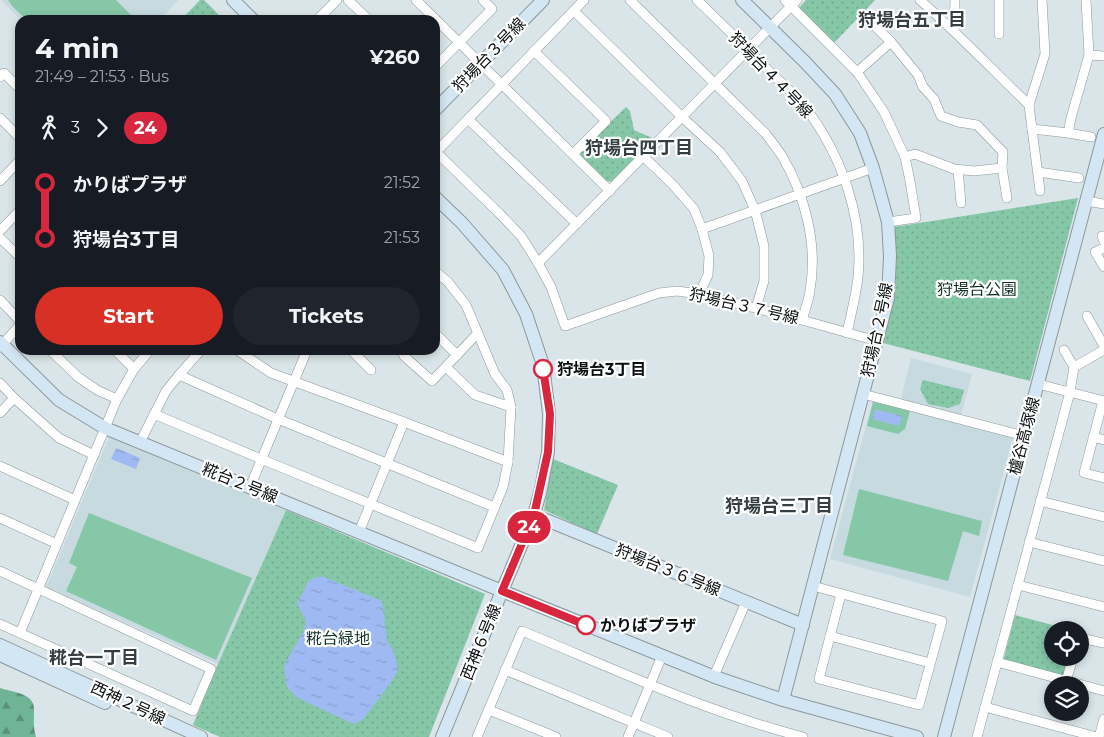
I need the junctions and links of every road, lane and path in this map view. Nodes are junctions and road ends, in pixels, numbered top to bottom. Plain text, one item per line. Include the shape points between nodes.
1 (337, 0) edge
2 (348, 0) edge
3 (416, 0) edge
4 (483, 0) edge
5 (543, 0) edge
6 (584, 0) edge
7 (630, 0) edge
8 (697, 0) edge
9 (742, 0) edge
10 (920, 0) edge
11 (955, 0) edge
12 (999, 0) edge
13 (1042, 0) edge
14 (1086, 0) edge
15 (237, 1) edge
16 (791, 2) edge
17 (574, 11) junction
18 (863, 14) dead end
19 (249, 15) edge
20 (322, 15) edge
21 (364, 15) edge
22 (431, 15) edge
23 (440, 23) edge
24 (770, 28) junction
25 (954, 31) junction
26 (999, 34) dead end
27 (459, 42) junction
28 (891, 42) junction
29 (748, 50) junction
30 (534, 51) junction
31 (1089, 55) junction
32 (1104, 56) edge
33 (440, 62) edge
34 (481, 64) junction
35 (857, 72) junction
36 (0, 77) edge
37 (15, 84) edge
38 (502, 84) junction
39 (715, 84) junction
40 (440, 105) edge
41 (1029, 105) junction
42 (682, 117) junction
43 (0, 118) edge
44 (468, 119) junction
45 (1032, 129) junction
46 (15, 133) edge
47 (1068, 133) junction
48 (1104, 134) edge
49 (1090, 137) dead end
50 (440, 148) edge
51 (573, 154) junction
52 (440, 156) edge
53 (644, 156) junction
54 (905, 157) junction
55 (15, 165) edge
56 (873, 168) junction
57 (1002, 168) junction
58 (958, 170) junction
59 (1038, 172) junction
60 (1079, 178) dead end
61 (844, 179) junction
62 (0, 180) edge
63 (610, 190) junction
64 (1040, 191) dead end
65 (800, 194) junction
66 (1006, 198) dead end
67 (1087, 201) junction
68 (440, 202) edge
69 (961, 203) dead end
70 (1104, 204) edge
71 (755, 210) junction
72 (15, 215) edge
73 (888, 222) junction
74 (577, 224) junction
75 (702, 229) junction
76 (0, 231) edge
77 (0, 238) edge
78 (1104, 248) edge
79 (15, 252) edge
80 (538, 263) junction
81 (1104, 266) edge
82 (440, 275) edge
83 (699, 294) junction
84 (0, 300) edge
85 (756, 308) junction
86 (15, 316) edge
87 (1087, 316) dead end
88 (802, 320) junction
89 (15, 330) edge
90 (847, 332) junction
91 (478, 333) junction
92 (440, 338) edge
93 (877, 341) junction
94 (1, 344) edge
95 (1104, 346) edge
96 (1064, 350) dead end
97 (1104, 350) edge
98 (55, 355) edge
99 (120, 355) edge
100 (146, 355) edge
101 (196, 355) edge
102 (244, 355) edge
103 (304, 355) edge
104 (356, 355) edge
105 (404, 355) edge
106 (457, 355) junction
107 (446, 367) junction
108 (1074, 367) junction
109 (134, 369) junction
110 (371, 370) dead end
111 (178, 375) junction
112 (293, 381) junction
113 (0, 383) edge
114 (1038, 384) junction
115 (1070, 392) junction
116 (863, 394) junction
117 (14, 398) junction
118 (116, 399) junction
119 (1103, 401) edge
120 (512, 407) junction
121 (0, 413) edge
122 (154, 414) junction
123 (278, 419) junction
124 (404, 422) junction
125 (105, 428) junction
126 (1024, 436) junction
127 (1093, 437) junction
128 (1104, 440) edge
129 (140, 442) junction
130 (94, 455) junction
131 (261, 459) junction
132 (508, 462) junction
133 (388, 463) junction
134 (0, 466) edge
135 (1104, 478) edge
136 (250, 487) junction
137 (75, 500) junction
138 (1040, 500) junction
139 (371, 504) junction
140 (494, 507) junction
141 (534, 515) junction
142 (1104, 517) edge
143 (0, 518) edge
144 (359, 532) junction
145 (1029, 542) junction
146 (57, 544) junction
147 (1104, 561) edge
148 (0, 572) edge
149 (1018, 585) junction
150 (813, 586) junction
151 (38, 590) junction
152 (502, 591) junction
153 (841, 594) junction
154 (746, 602) junction
155 (1104, 607) edge
156 (0, 624) edge
157 (803, 625) junction
158 (20, 633) junction
159 (830, 636) junction
160 (1089, 640) edge
161 (1104, 643) edge
162 (0, 645) edge
163 (0, 655) edge
164 (662, 656) junction
165 (997, 662) junction
166 (930, 663) junction
167 (505, 670) junction
168 (714, 676) junction
169 (1048, 676) edge
170 (650, 684) junction
171 (1089, 687) edge
172 (1104, 691) edge
173 (783, 700) junction
174 (985, 707) junction
175 (489, 710) junction
176 (1104, 719) edge
177 (634, 723) junction
178 (774, 733) edge
179 (180, 737) edge
180 (201, 737) edge
181 (442, 737) edge
182 (477, 737) edge
183 (556, 737) edge
184 (628, 737) edge
185 (668, 737) edge
186 (802, 737) edge
187 (914, 737) edge
188 (944, 737) edge
189 (978, 737) edge
190 (1098, 737) edge

1 - 20 street
2 - 21 street
3 - 22 street
4 - 27 street via 492,9
5 - 34 street, 狩場台３号線
6 - 17 street
7 - 39 street
8 - 29 street, 狩場台４４号線
9 - 24 street, 狩場台２号線
10 - 25 street
11 - 25 street
12 - 26 street
13 - 41 street via 1045,54
14 - 31 street
15 - 19 street
16 - 24 street
16 - 35 street
17 - 30 street
17 - 42 street
18 - 28 street
23 - 27 street
24 - 29 street
24 - 56 street, 狩場台２号線 via 835,94 860,133
25 - 41 street
27 - 33 street
27 - 34 street
28 - 35 street
28 - 57 street via 918,75 941,116 977,125 1003,152
29 - 39 street
29 - 61 street, 狩場台４４号線 via 803,105 834,154
30 - 38 street
30 - 51 street via 606,121
31 - 32 street
31 - 47 street
34 - 38 street
34 - 40 street, 狩場台３号線
35 - 54 street via 884,112
36 - 37 street via 4,73
38 - 44 street
38 - 51 street
39 - 42 street
39 - 65 street via 766,134 782,155
41 - 45 street
42 - 53 street
42 - 71 street via 720,152 742,181
43 - 46 street
44 - 50 street
44 - 74 street
45 - 47 street
45 - 59 street
47 - 49 street
48 - 67 street, 櫨谷高塚線
51 - 63 street
52 - 80 street, 狩場台３７号線 via 521,236
53 - 63 street
53 - 75 street via 694,209
54 - 58 street via 914,154
54 - 73 street via 916,218
55 - 62 street
56 - 61 street
56 - 73 street, 狩場台２号線
57 - 58 street
57 - 66 street
58 - 69 street
59 - 60 street
59 - 64 street
61 - 65 street
61 - 90 street, 狩場台４４号線 via 854,211 858,245 858,276
63 - 74 street
65 - 71 street
65 - 88 street via 810,231 813,267
67 - 70 street
67 - 114 street, 櫨谷高塚線
68 - 141 street, 西神６号線 via 503,270 526,314 543,365 550,414 548,452
71 - 75 street
71 - 85 street via 764,246 764,281
72 - 76 street
73 - 93 street, 狩場台２号線 via 888,298
74 - 80 street
75 - 83 street via 709,256 708,275
77 - 79 street
78 - 81 street via 1095,252
80 - 83 street, 狩場台３７号線 via 565,326 659,293 677,290
82 - 91 street via 466,306
83 - 85 street, 狩場台３７号線
84 - 86 street
85 - 88 street, 狩場台３７号線
87 - 95 street
88 - 90 street, 狩場台３７号線
89 - 94 street
90 - 93 street, 狩場台３７号線
91 - 106 street
91 - 120 street via 495,374 507,390
92 - 106 street
93 - 116 street, 狩場台２号線
94 - 125 street, 糀台２号線 via 59,400
96 - 108 street
97 - 108 street
98 - 118 street via 78,377
99 - 109 street
100 - 109 street
101 - 111 street
102 - 112 street via 271,373
103 - 112 street
104 - 110 street
105 - 107 street via 432,381
106 - 107 street
107 - 120 street via 475,395
108 - 115 street
109 - 118 street
111 - 122 street
111 - 123 street
112 - 123 street
112 - 124 street
113 - 117 street
114 - 115 street
114 - 126 street, 櫨谷高塚線
115 - 119 street
115 - 138 street
116 - 126 street
116 - 150 street, 狩場台２号線
117 - 121 street
117 - 130 street via 59,438
118 - 125 street
119 - 127 street
120 - 132 street
122 - 129 street
122 - 131 street
123 - 131 street
123 - 133 street
124 - 132 street
124 - 133 street
125 - 129 street, 糀台２号線
125 - 130 street
126 - 188 street, 櫨谷高塚線
127 - 128 street
127 - 135 street via 1084,473
129 - 136 street, 糀台２号線
130 - 137 street
131 - 136 street
131 - 139 street
132 - 140 street via 503,488
133 - 139 street
133 - 140 street
134 - 137 street
136 - 144 street, 糀台２号線
137 - 146 street
138 - 142 street
138 - 145 street
139 - 140 street via 478,548
139 - 144 street
141 - 152 street, 西神６号線
141 - 154 street, 狩場台３６号線
143 - 146 street
144 - 152 street, 糀台２号線
145 - 147 street
145 - 149 street
146 - 151 street
148 - 151 street
149 - 155 street
149 - 165 street
150 - 153 street
150 - 157 street, 狩場台２号線
151 - 158 street
151 - 158 street via 211,669 193,711
152 - 164 street, 糀台２号線
152 - 181 street, 西神６号線
153 - 159 street
153 - 166 street via 942,621
154 - 157 street, 狩場台３６号線
154 - 168 street
156 - 158 street
157 - 173 street, 狩場台２号線
159 - 166 street
159 - 166 street via 819,680 919,704
160 - 161 street
162 - 180 street, 西神２号線
163 - 179 street, 西神２号線
164 - 168 street, 糀台２号線
164 - 170 street
165 - 169 street
165 - 174 street
167 - 170 street via 522,630
167 - 175 street
167 - 177 street
168 - 173 street, 糀台２号線
170 - 177 street
170 - 178 street
171 - 172 street
173 - 187 street, 糀台２号線
174 - 189 street
174 - 190 street
175 - 182 street
175 - 183 street
176 - 190 street
177 - 184 street
177 - 185 street
178 - 186 street

